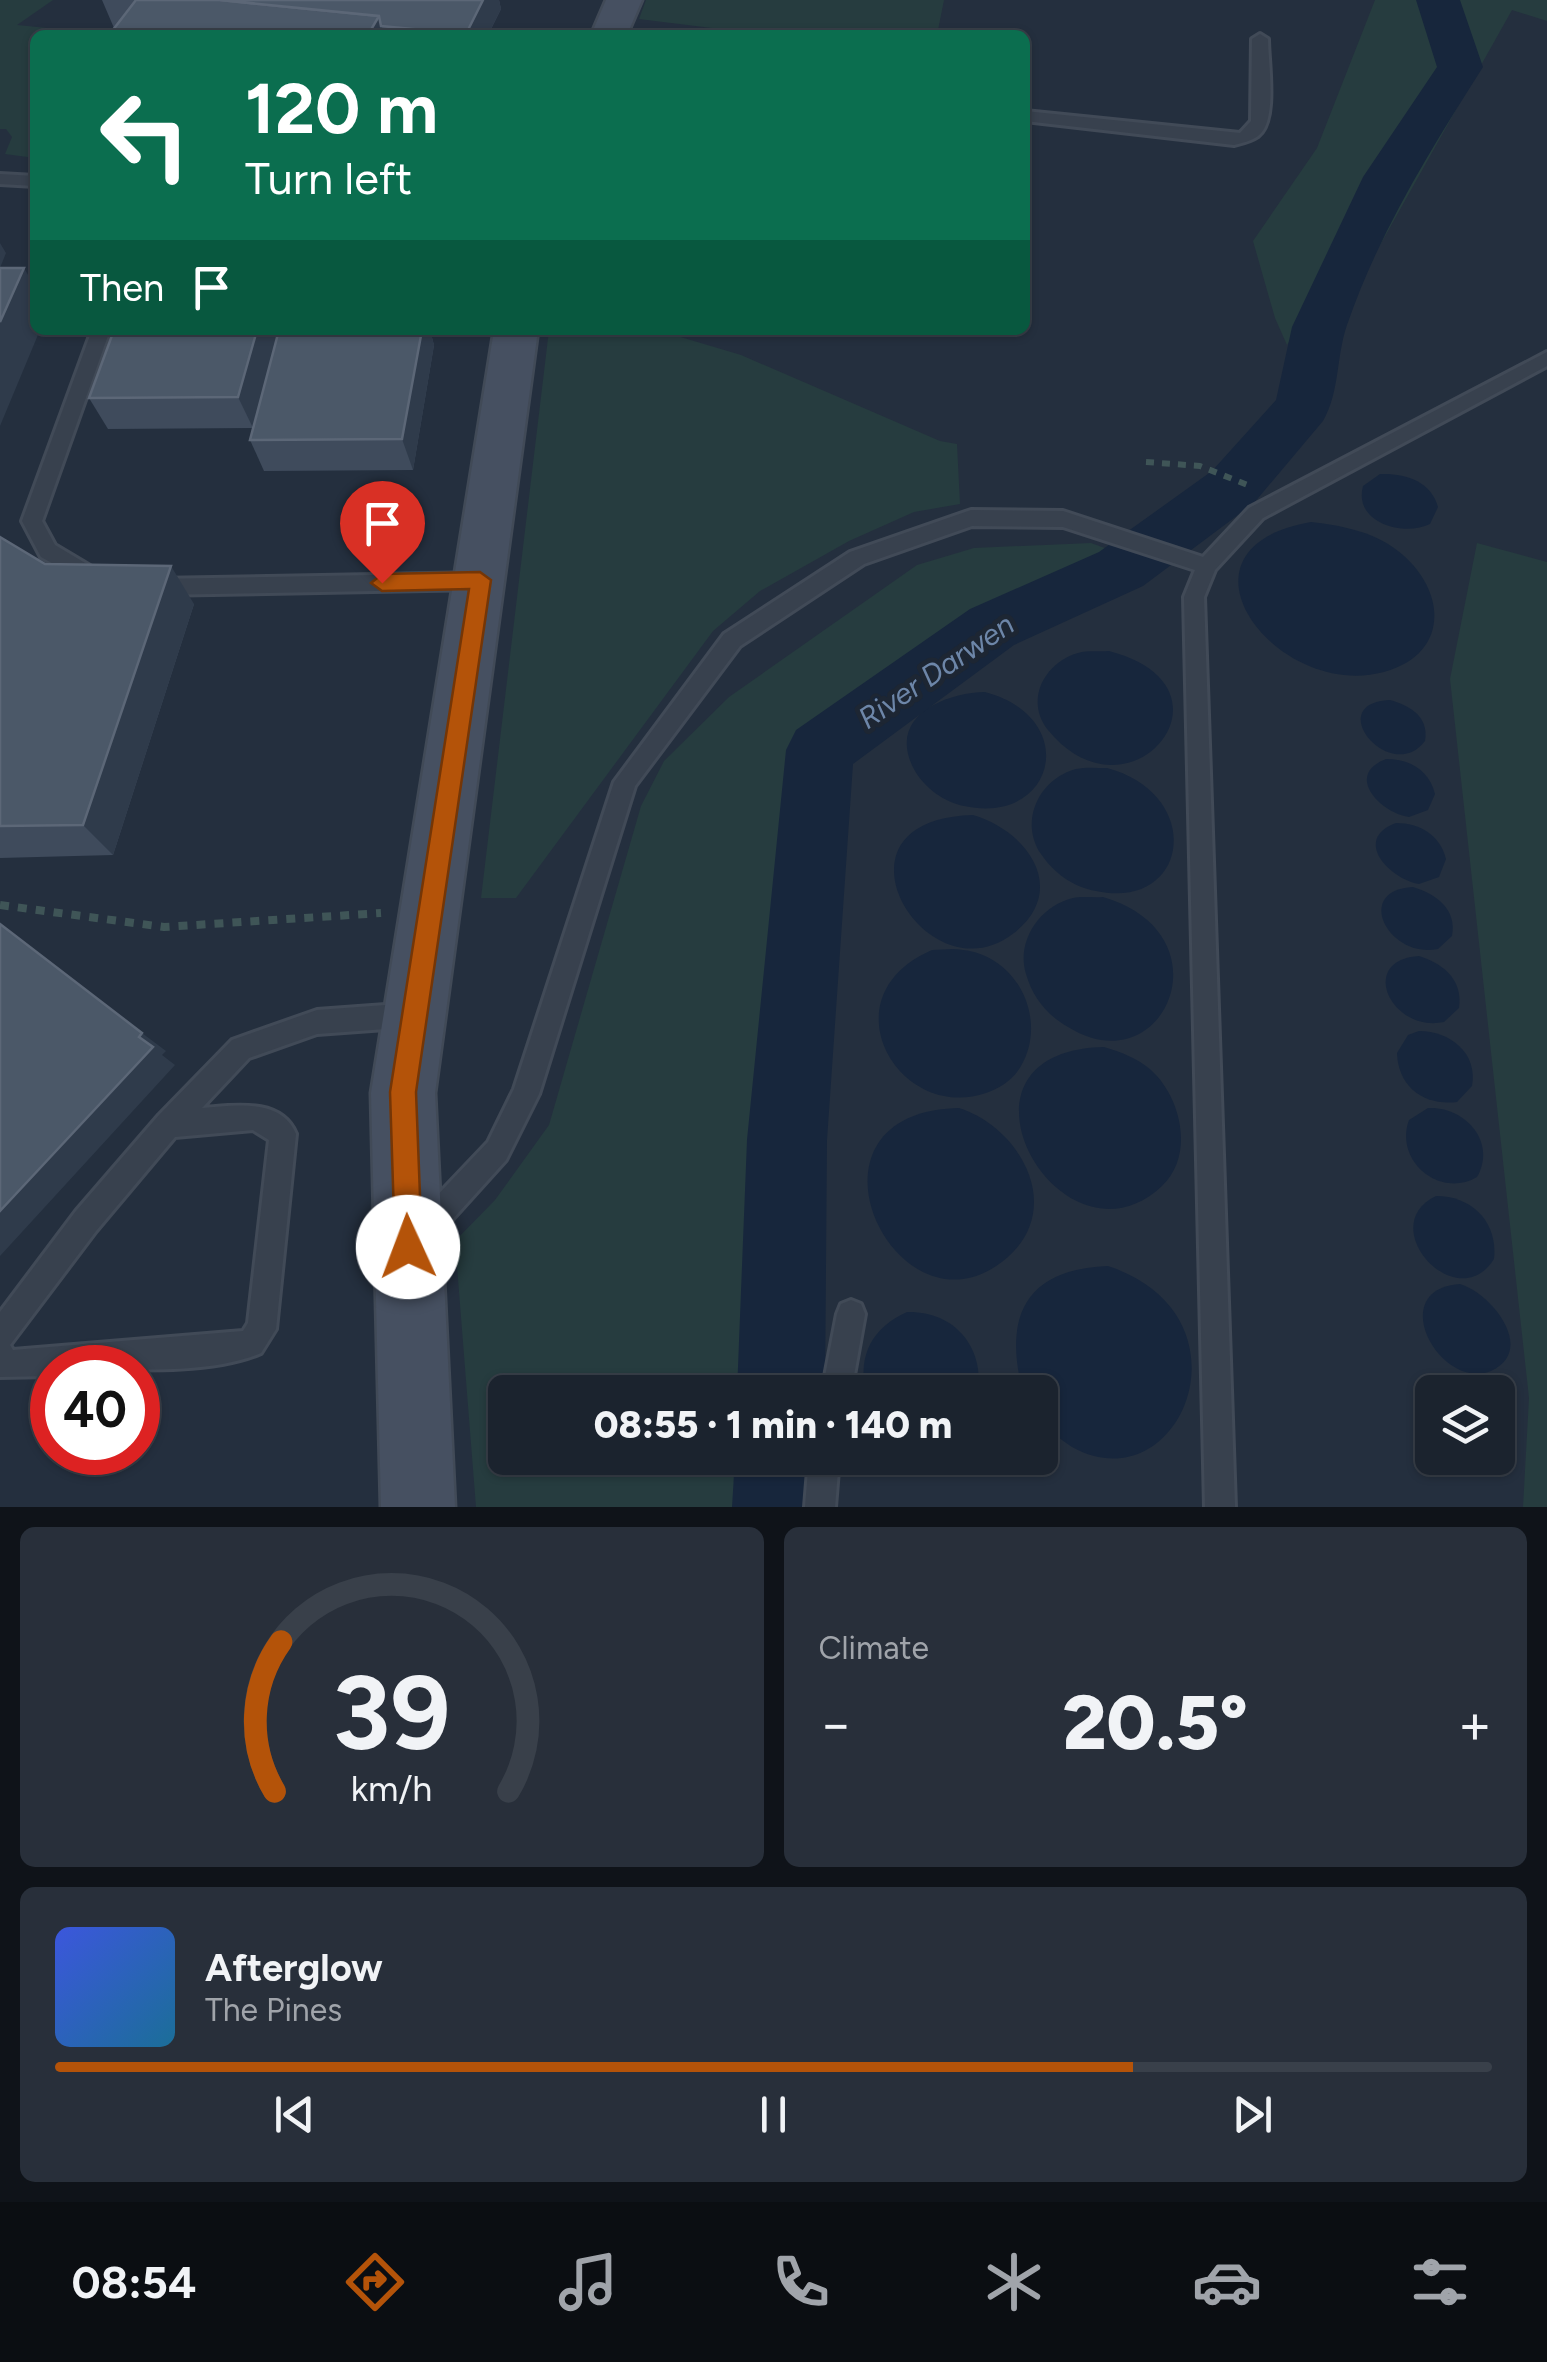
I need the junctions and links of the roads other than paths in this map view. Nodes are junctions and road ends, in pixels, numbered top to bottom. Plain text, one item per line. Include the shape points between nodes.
1 (624, 0) edge
2 (611, 30) edge
3 (1260, 39) dead end
4 (1030, 117) edge
5 (0, 179) edge
6 (30, 182) edge
7 (99, 335) edge
8 (515, 335) edge
9 (1547, 358) edge
10 (1207, 566) junction
11 (480, 580) junction
12 (414, 1015) junction
13 (168, 1124) junction
14 (408, 1247) junction
15 (851, 1314) dead end
16 (0, 1335) edge
17 (0, 1355) edge
18 (839, 1375) edge
19 (823, 1475) edge
20 (418, 1507) edge
21 (820, 1507) edge
22 (1220, 1507) edge

1 - 2 street
3 - 4 lane via 1262,110 1250,135 1234,140
5 - 6 lane
7 - 11 lane via 32,520 48,551 118,586
8 - 11 street
9 - 10 lane via 1256,513
10 - 14 lane via 1064,519 971,518 857,558 732,640 625,782 526,1094 496,1151
10 - 22 lane via 1194,596
11 - 12 street
12 - 13 lane via 317,1022 241,1048
12 - 14 street via 403,1092
13 - 16 lane
13 - 17 lane via 256,1117 283,1134 262,1330 250,1343 229,1348 6,1366
14 - 20 street
15 - 18 lane
19 - 21 lane

